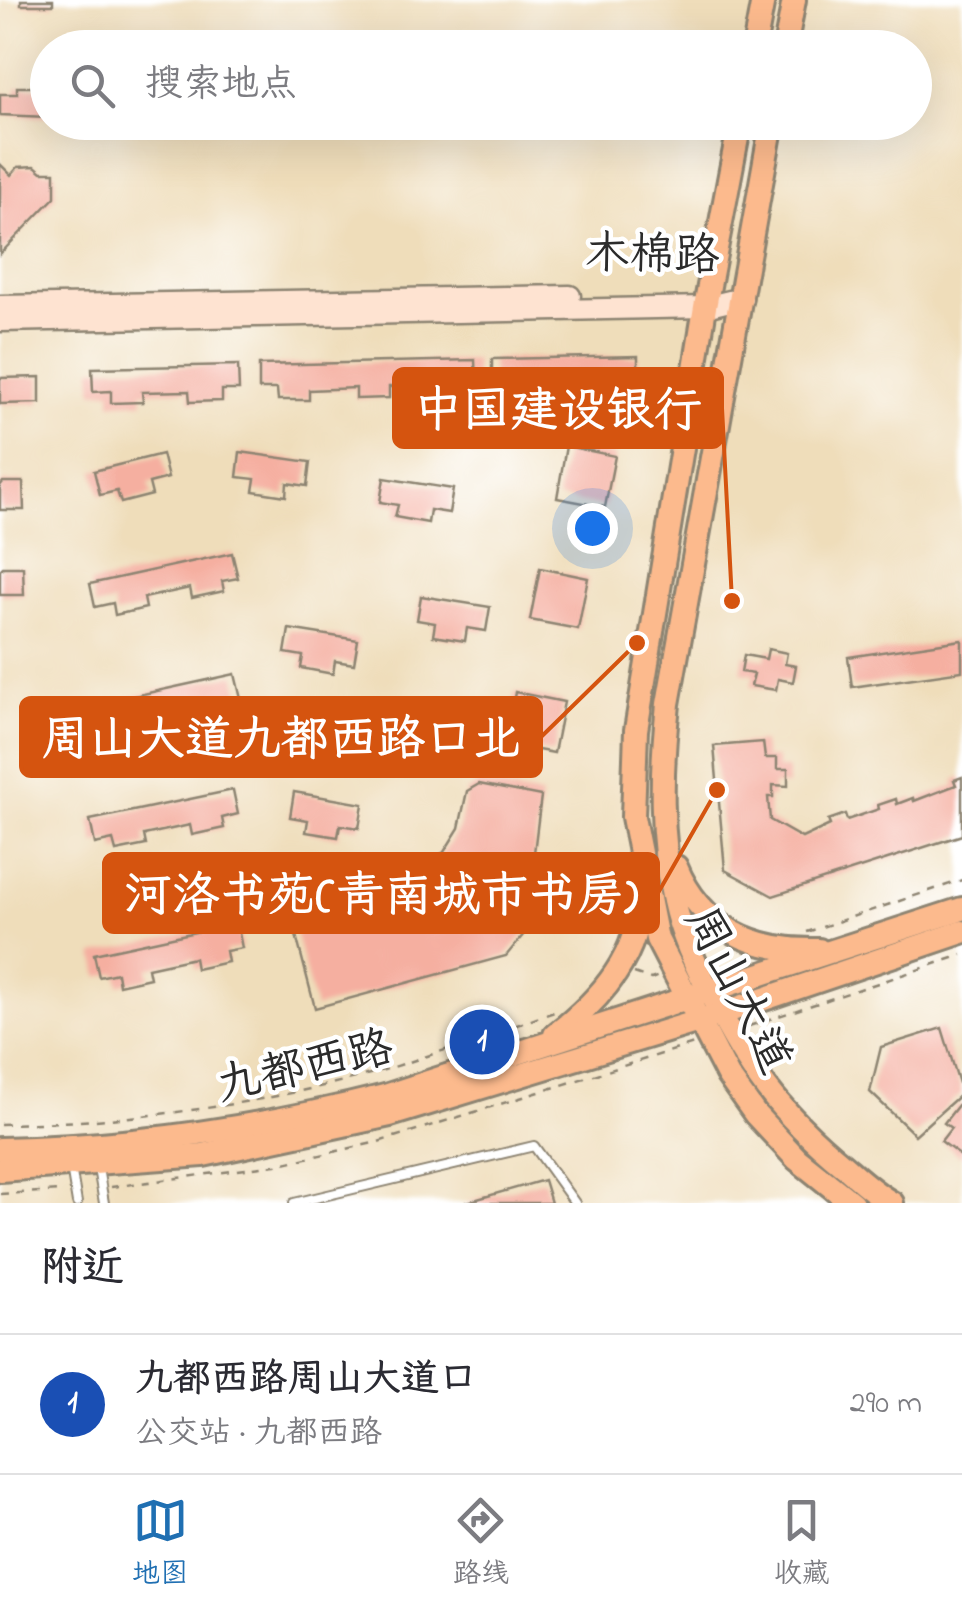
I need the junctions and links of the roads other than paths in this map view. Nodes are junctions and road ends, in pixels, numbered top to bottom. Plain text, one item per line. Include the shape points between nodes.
1 (763, 0) edge
2 (794, 0) edge
3 (757, 30) edge
4 (788, 30) edge
5 (737, 140) edge
6 (769, 140) edge
7 (742, 298) junction
8 (706, 300) junction
9 (0, 306) edge
10 (0, 322) edge
11 (663, 832) junction
12 (637, 849) junction
13 (962, 909) edge
14 (962, 932) edge
15 (842, 949) junction
16 (698, 996) junction
17 (709, 1018) junction
18 (542, 1045) junction
19 (0, 1148) edge
20 (98, 1165) junction
21 (71, 1167) junction
22 (0, 1170) edge
23 (77, 1203) edge
24 (104, 1203) edge
25 (294, 1203) edge
26 (575, 1203) edge
27 (852, 1203) edge
28 (892, 1203) edge

1 - 3 main road
2 - 4 main road
5 - 8 main road, 周山大道
6 - 7 main road, 周山大道
7 - 8 main road, 木棉路
7 - 11 main road, 周山大道 via 668,704
8 - 9 main road, 木棉路
8 - 10 main road, 木棉路
8 - 12 main road, 周山大道 via 636,730
11 - 15 main road via 686,890 710,918 766,945
11 - 16 main road, 周山大道
12 - 16 main road, 周山大道 via 650,915 673,972
12 - 18 main road via 640,898 632,942 610,986
13 - 15 main road, 九都西路
14 - 17 main road, 九都西路
15 - 16 main road, 九都西路
16 - 17 main road, 周山大道
16 - 18 main road, 九都西路
17 - 20 main road, 九都西路 via 390,1116 204,1155
17 - 27 main road, 周山大道 via 728,1076 755,1114
17 - 28 main road, 周山大道 via 806,1136
18 - 19 main road, 九都西路 via 289,1120 202,1134
20 - 21 main road, 九都西路
20 - 24 lane
21 - 22 main road, 九都西路
21 - 23 lane
25 - 26 lane via 534,1146

